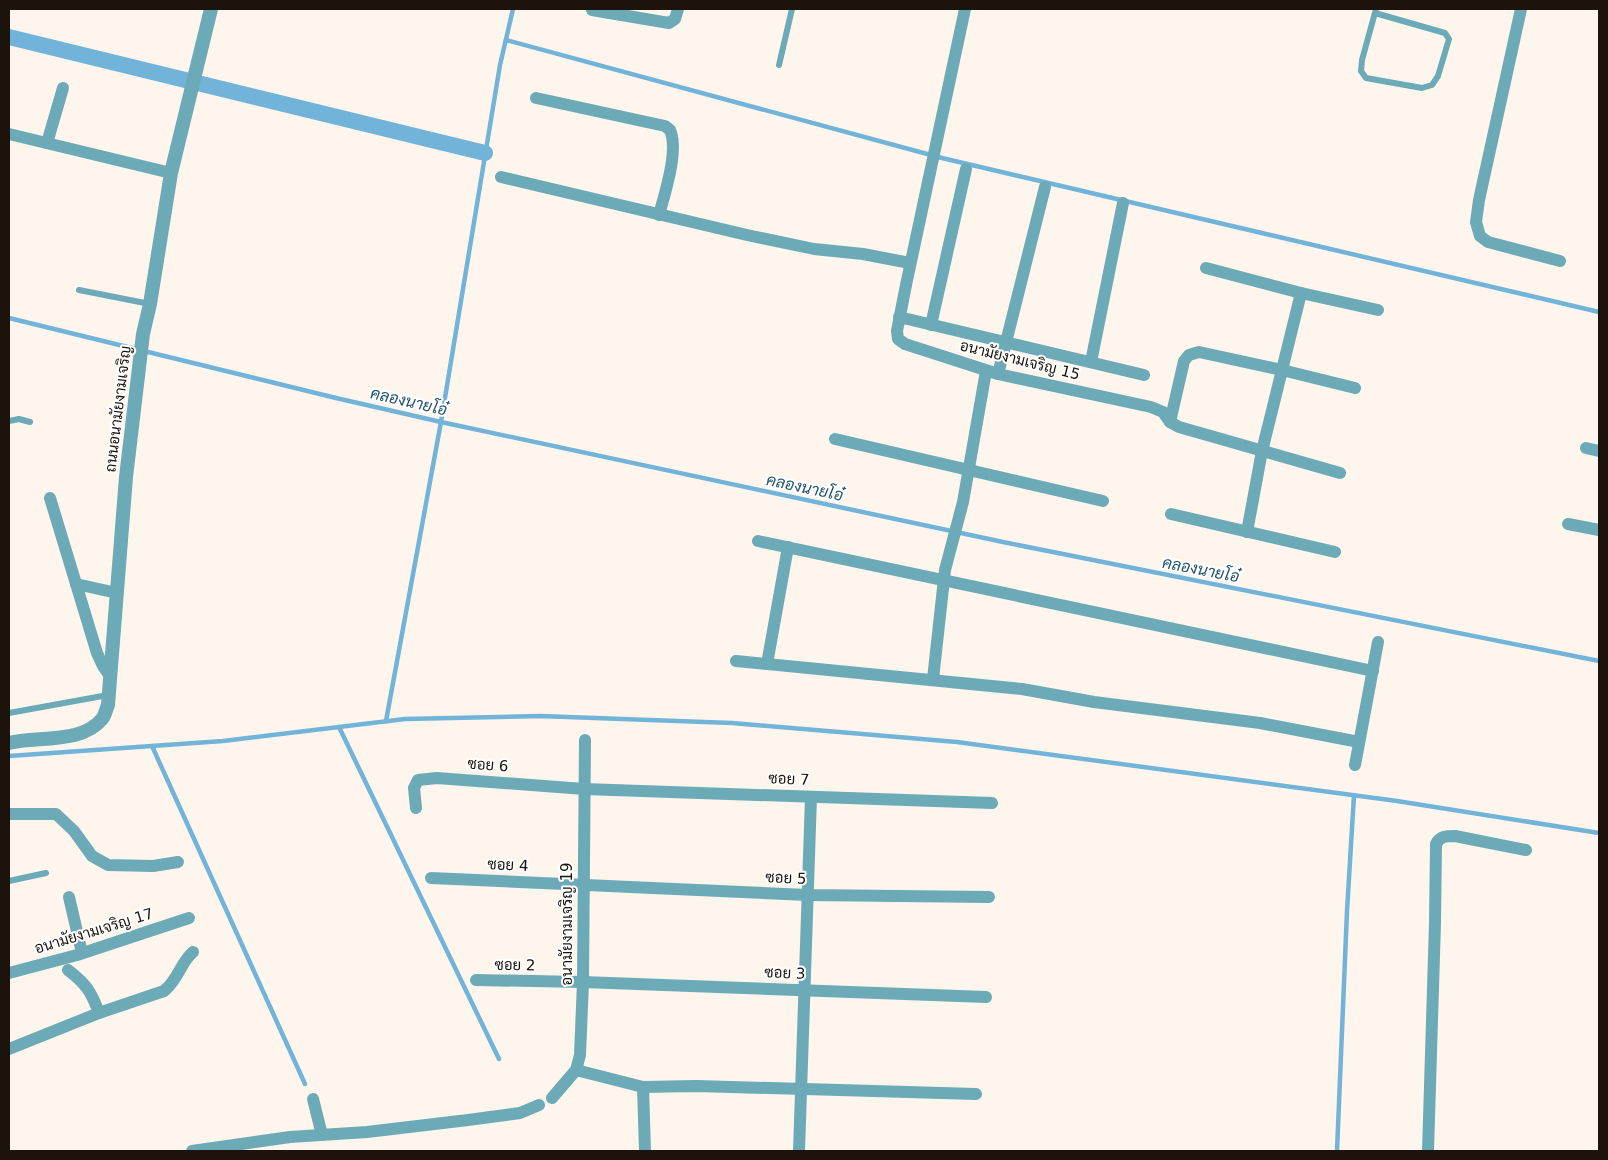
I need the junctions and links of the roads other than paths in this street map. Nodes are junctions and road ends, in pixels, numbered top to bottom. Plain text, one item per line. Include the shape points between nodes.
1 (211, 9) edge
2 (678, 9) edge
3 (792, 9) edge
4 (965, 9) edge
5 (1521, 9) edge
6 (592, 10) dead end
7 (1376, 11) edge
8 (779, 65) dead end
9 (63, 88) dead end
10 (536, 98) dead end
11 (9, 134) edge
12 (47, 143) junction
13 (966, 169) dead end
14 (171, 173) junction
15 (501, 177) dead end
16 (1046, 187) dead end
17 (1123, 203) dead end
18 (659, 215) junction
19 (1560, 261) dead end
20 (910, 263) junction
21 (1206, 268) dead end
22 (78, 290) dead end
23 (1301, 293) junction
24 (150, 304) junction
25 (1378, 310) dead end
26 (900, 317) junction
27 (931, 325) junction
28 (1007, 341) junction
29 (1091, 362) junction
30 (1282, 370) junction
31 (992, 373) junction
32 (1144, 375) dead end
33 (1355, 388) dead end
34 (9, 421) edge
35 (30, 422) dead end
36 (1170, 422) junction
37 (835, 439) dead end
38 (1586, 448) dead end
39 (1262, 451) junction
40 (1599, 451) edge
41 (969, 470) junction
42 (1340, 473) dead end
43 (50, 498) dead end
44 (1103, 501) dead end
45 (1171, 514) dead end
46 (1568, 524) dead end
47 (1599, 530) edge
48 (1247, 532) junction
49 (758, 541) dead end
50 (788, 547) junction
51 (1335, 552) dead end
52 (944, 580) junction
53 (76, 584) junction
54 (117, 593) junction
55 (1378, 642) dead end
56 (736, 661) dead end
57 (767, 664) junction
58 (1373, 671) junction
59 (110, 676) junction
60 (933, 679) junction
61 (109, 695) junction
62 (9, 713) edge
63 (584, 740) dead end
64 (1359, 742) junction
65 (9, 743) edge
66 (1355, 765) dead end
67 (584, 789) junction
68 (811, 796) junction
69 (992, 803) dead end
70 (416, 808) dead end
71 (9, 814) edge
72 (1526, 850) dead end
73 (178, 862) dead end
74 (46, 874) dead end
75 (431, 878) dead end
76 (9, 881) edge
77 (583, 884) junction
78 (807, 895) junction
79 (69, 897) dead end
80 (988, 897) dead end
81 (188, 918) dead end
82 (193, 952) dead end
83 (82, 953) junction
84 (68, 970) dead end
85 (9, 973) edge
86 (476, 980) dead end
87 (583, 982) junction
88 (805, 990) junction
89 (986, 997) dead end
90 (99, 1013) junction
91 (9, 1049) edge
92 (576, 1070) junction
93 (642, 1087) junction
94 (800, 1090) junction
95 (976, 1094) dead end
96 (313, 1098) dead end
97 (552, 1098) dead end
98 (539, 1106) dead end
99 (322, 1135) junction
100 (193, 1151) edge
101 (645, 1151) edge
102 (798, 1151) edge
103 (1428, 1151) edge

1 - 14 street, ถนนอนามัยงามเจริญ
2 - 6 street via 675,19 669,23
3 - 8 lane
4 - 20 street, อนามัยงามเจริญ 15
5 - 19 street via 1476,222 1480,236 1488,242
7 - 7 lane via 1445,33 1449,39 1438,76 1432,85 1422,88 1366,78 1361,71 1362,60
9 - 12 street
10 - 18 street via 665,126 670,130 674,142
11 - 12 street
12 - 14 street
13 - 27 street
14 - 24 street, ถนนอนามัยงามเจริญ
15 - 18 street
16 - 28 street
17 - 29 street
18 - 20 street via 814,249
20 - 26 street, อนามัยงามเจริญ 15
21 - 23 street
22 - 24 lane
23 - 25 street
23 - 30 street
24 - 54 street, ถนนอนามัยงามเจริญ via 143,334 126,477
26 - 27 street
26 - 31 street, อนามัยงามเจริญ 15 via 898,339 905,344
27 - 28 street
28 - 29 street
28 - 31 street
29 - 32 street
30 - 33 street
30 - 36 street via 1199,352 1189,355 1184,361
30 - 39 street
31 - 36 street, อนามัยงามเจริญ 15 via 1151,407 1163,412
31 - 41 street
34 - 35 lane
36 - 39 street, อนามัยงามเจริญ 15
37 - 41 street
38 - 40 street
39 - 42 street, อนามัยงามเจริญ 15
39 - 48 street
41 - 44 street
41 - 52 street
43 - 53 street
45 - 48 street
46 - 47 street
48 - 51 street
49 - 50 street
50 - 52 street
50 - 57 street
52 - 58 street
52 - 60 street
53 - 54 street
53 - 59 street via 97,652
54 - 59 street, ถนนอนามัยงามเจริญ
55 - 58 street
56 - 57 street
57 - 60 street
58 - 64 street
59 - 61 street, ถนนอนามัยงามเจริญ
60 - 64 street via 1260,723
61 - 62 lane
61 - 65 street, ถนนอนามัยงามเจริญ via 103,718 91,729 76,735
63 - 67 street, อนามัยงามเจริญ 19
64 - 66 street
67 - 68 street, ซอย 7
67 - 70 street, ซอย 6 via 438,778 418,780 414,788
67 - 77 street, อนามัยงามเจริญ 19
68 - 69 street, ซอย 7
68 - 78 street
71 - 73 street via 56,814 74,831 92,856 108,865 153,866
72 - 103 street via 1455,836 1445,836 1436,844
74 - 76 lane
75 - 77 street, ซอย 4
77 - 78 street, ซอย 5
77 - 87 street, อนามัยงามเจริญ 19
78 - 80 street, ซอย 5
78 - 88 street
79 - 83 street
81 - 83 street, อนามัยงามเจริญ 17
82 - 90 street via 173,984 164,991
83 - 85 street, อนามัยงามเจริญ 17
84 - 90 street via 85,984
86 - 87 street, ซอย 2
87 - 88 street, ซอย 3
87 - 92 street, อนามัยงามเจริญ 19 via 582,1035
88 - 89 street, ซอย 3
88 - 94 street
90 - 91 street
92 - 93 street
92 - 97 street, อนามัยงามเจริญ 19
93 - 94 street
93 - 101 street
94 - 95 street
94 - 102 street
96 - 99 street
98 - 99 street via 520,1113 468,1120
99 - 100 street

